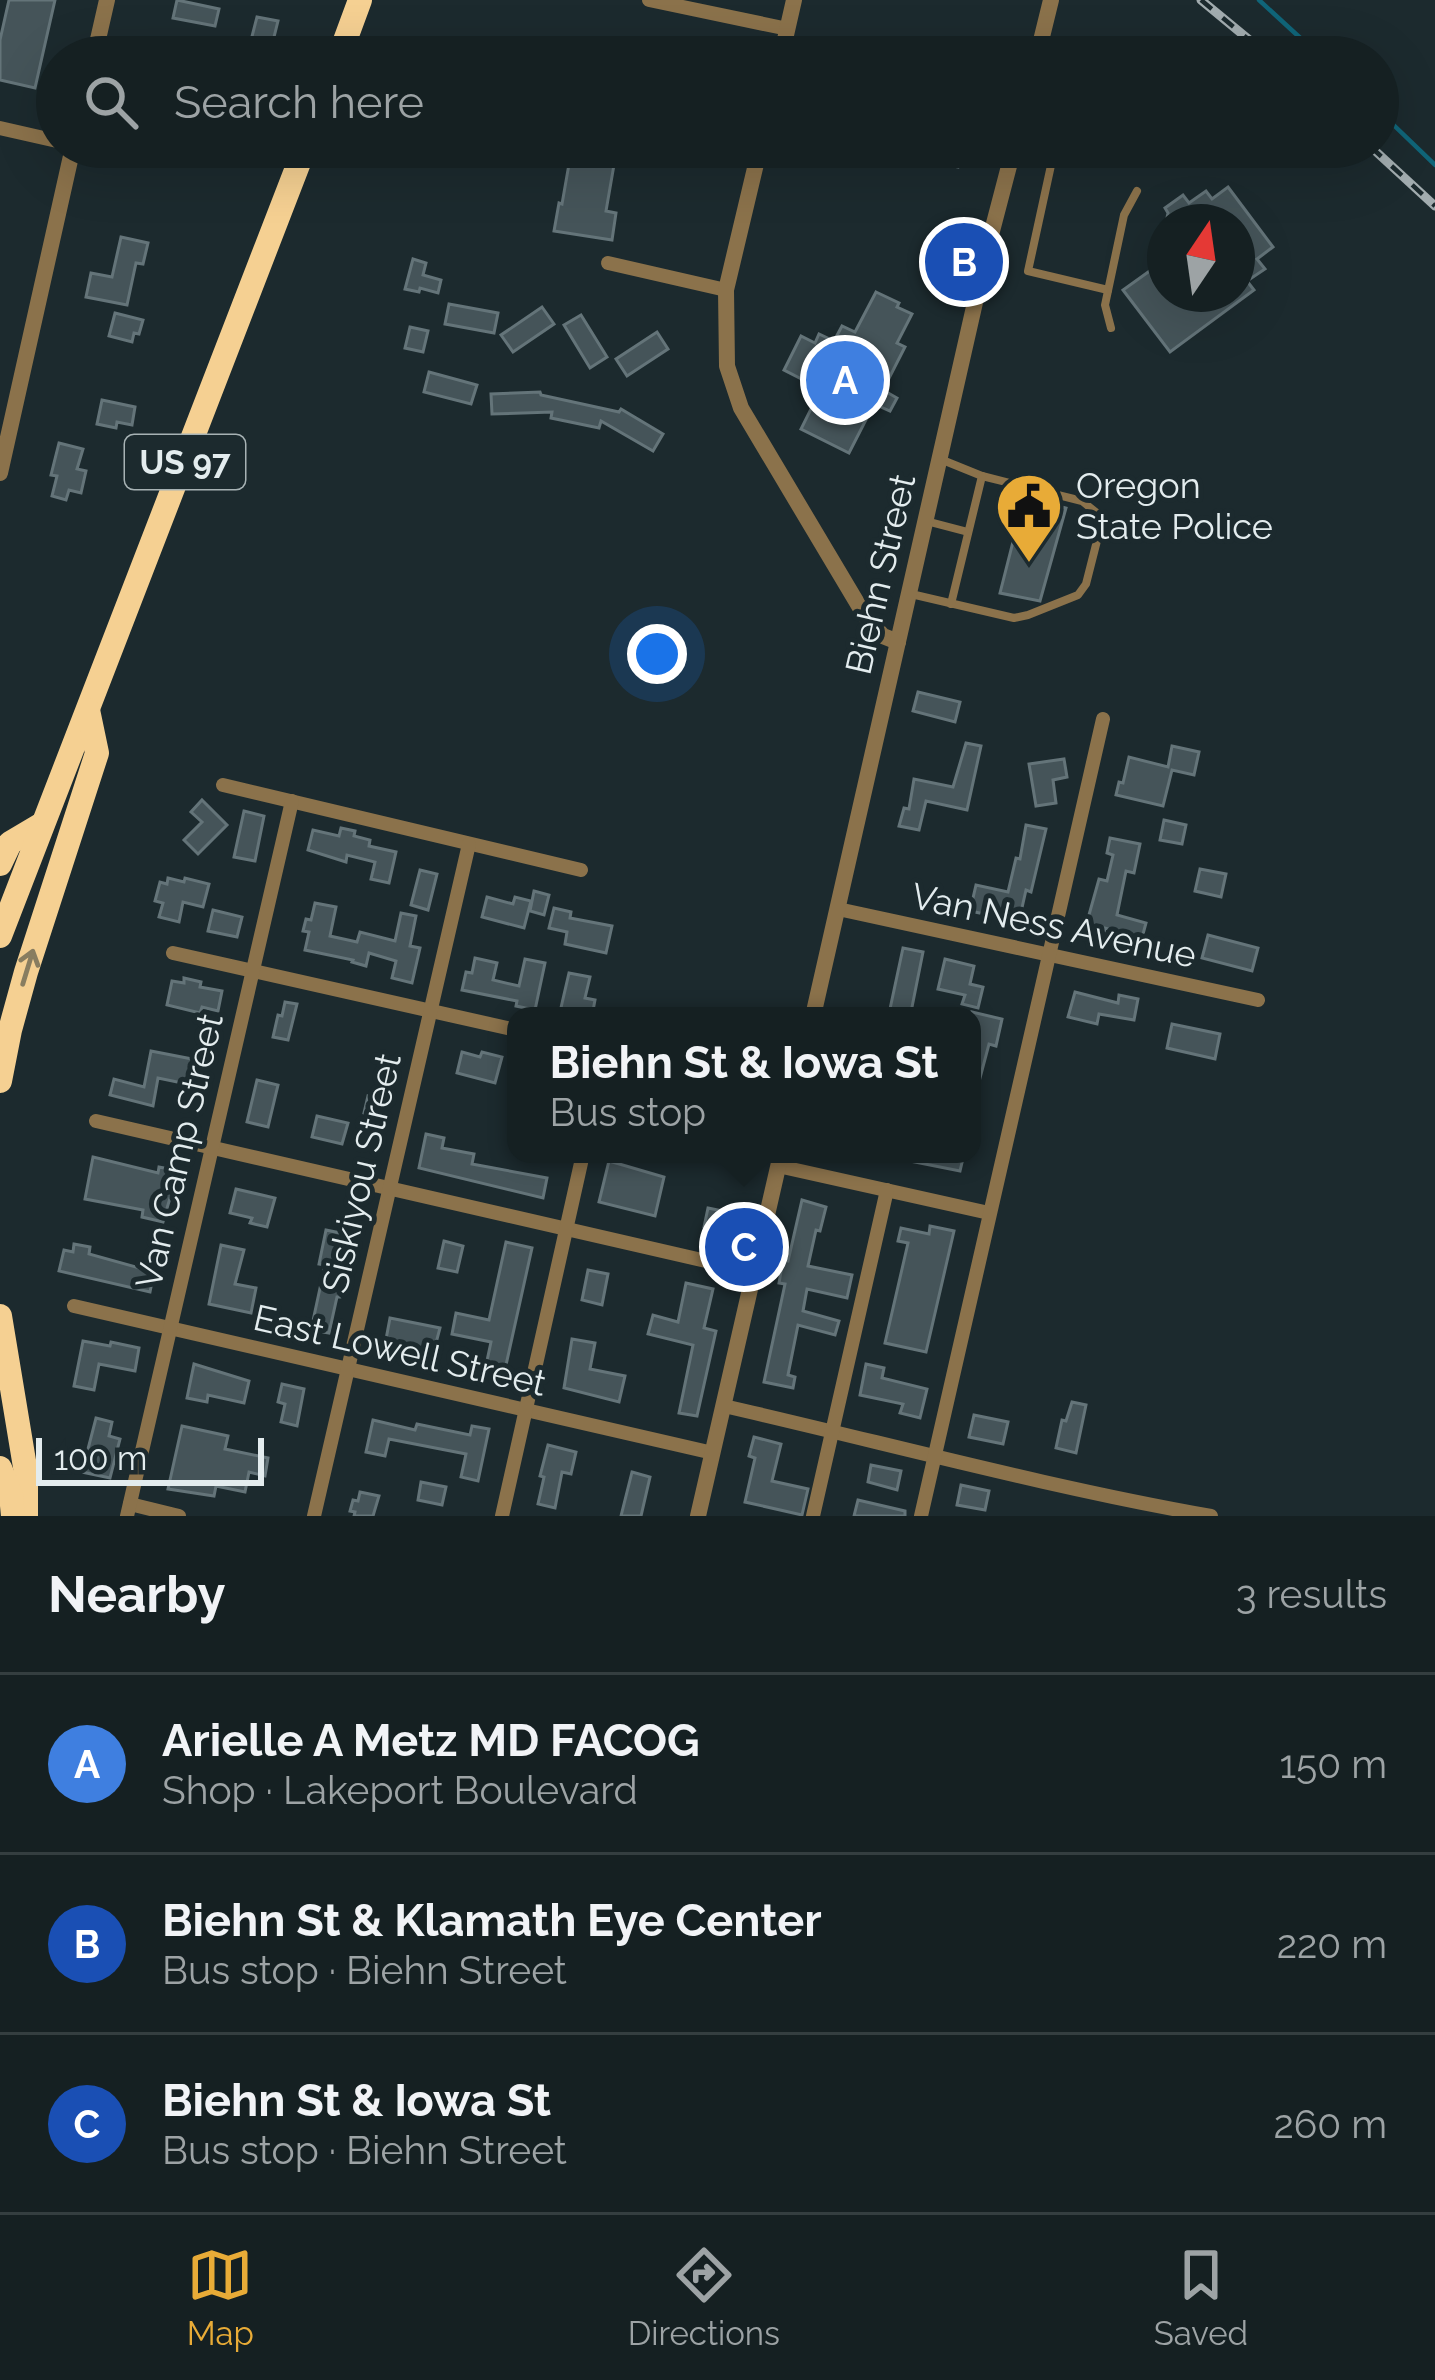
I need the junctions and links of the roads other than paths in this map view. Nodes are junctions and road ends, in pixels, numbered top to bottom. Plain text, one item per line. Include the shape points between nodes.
1 (107, 0) edge
2 (360, 0) edge
3 (650, 0) edge
4 (794, 0) edge
5 (1052, 0) edge
6 (788, 28) junction
7 (99, 36) edge
8 (347, 36) edge
9 (786, 36) edge
10 (1043, 36) edge
11 (0, 128) edge
12 (36, 136) edge
13 (68, 168) edge
14 (297, 168) edge
15 (755, 168) edge
16 (1009, 168) edge
17 (1050, 168) edge
18 (1137, 191) dead end
19 (608, 263) dead end
20 (726, 290) junction
21 (1108, 290) junction
22 (1111, 328) dead end
23 (940, 459) junction
24 (0, 473) edge
25 (982, 476) junction
26 (926, 521) junction
27 (968, 532) junction
28 (910, 593) junction
29 (951, 604) junction
30 (898, 643) junction
31 (88, 710) junction
32 (1103, 719) dead end
33 (223, 785) dead end
34 (292, 801) junction
35 (43, 824) junction
36 (469, 844) junction
37 (0, 864) edge
38 (580, 870) dead end
39 (838, 909) junction
40 (0, 936) edge
41 (173, 953) dead end
42 (1051, 956) junction
43 (251, 970) junction
44 (1258, 1000) dead end
45 (815, 1007) edge
46 (429, 1010) junction
47 (507, 1028) edge
48 (0, 1081) edge
49 (96, 1121) dead end
50 (211, 1147) junction
51 (581, 1163) edge
52 (779, 1163) edge
53 (791, 1163) edge
54 (390, 1190) junction
55 (887, 1190) junction
56 (989, 1213) junction
57 (566, 1229) junction
58 (754, 1272) junction
59 (74, 1306) dead end
60 (0, 1316) edge
61 (170, 1328) junction
62 (347, 1367) junction
63 (724, 1406) junction
64 (528, 1410) junction
65 (833, 1431) junction
66 (712, 1453) junction
67 (935, 1457) junction
68 (0, 1468) edge
69 (128, 1510) edge
70 (1143, 1510) edge
71 (13, 1516) edge
72 (26, 1516) edge
73 (179, 1516) edge
74 (314, 1516) edge
75 (502, 1516) edge
76 (698, 1516) edge
77 (813, 1516) edge
78 (921, 1516) edge
79 (1211, 1516) edge

1 - 7 street
2 - 8 highway
3 - 6 street
4 - 6 street
5 - 10 street
6 - 9 street
11 - 12 street
13 - 24 street
14 - 31 highway, US 97
15 - 20 street
16 - 23 street, Biehn Street
17 - 21 lane via 1028,271
18 - 21 lane
19 - 20 street
20 - 30 street via 727,366 740,408 866,616
21 - 22 lane
23 - 25 lane
23 - 26 street, Biehn Street
25 - 27 lane
25 - 29 lane via 1082,501 1101,525 1078,595 1014,618
26 - 27 lane
26 - 28 street, Biehn Street
27 - 29 lane
28 - 29 lane
28 - 30 street, Biehn Street
30 - 39 street, Biehn Street
31 - 35 highway, US 97
48 -> 31 highway via 26,972 98,753
32 - 42 street
33 - 34 street
34 - 36 street
34 - 43 street, Van Camp Street
35 - 37 highway via 10,843
35 - 40 highway, US 97
36 - 38 street
36 - 46 street, Siskiyou Street
39 - 42 street, Van Ness Avenue
39 - 45 street, Biehn Street
41 - 43 street
42 - 44 street, Van Ness Avenue
42 - 56 street
43 - 46 street
43 - 50 street, Van Camp Street
46 - 47 street
46 - 54 street, Siskiyou Street
49 - 50 street
50 - 54 street
50 - 61 street, Van Camp Street
51 - 57 street
52 - 58 street
53 - 55 street
54 - 57 street
54 - 62 street, Siskiyou Street
55 - 56 street
55 - 65 street
56 - 67 street
57 - 58 street
57 - 64 street
58 - 63 street
59 - 61 street, East Lowell Street
60 - 72 highway
61 - 62 street, East Lowell Street
61 - 69 street, Van Camp Street
62 - 64 street, East Lowell Street
62 - 74 street, Siskiyou Street
63 - 65 street
63 - 66 street
64 - 66 street, East Lowell Street
64 - 75 street
65 - 67 street
65 - 77 street
66 - 76 street
67 - 70 street
67 - 78 street
68 - 71 highway
69 - 73 street
70 - 79 street

